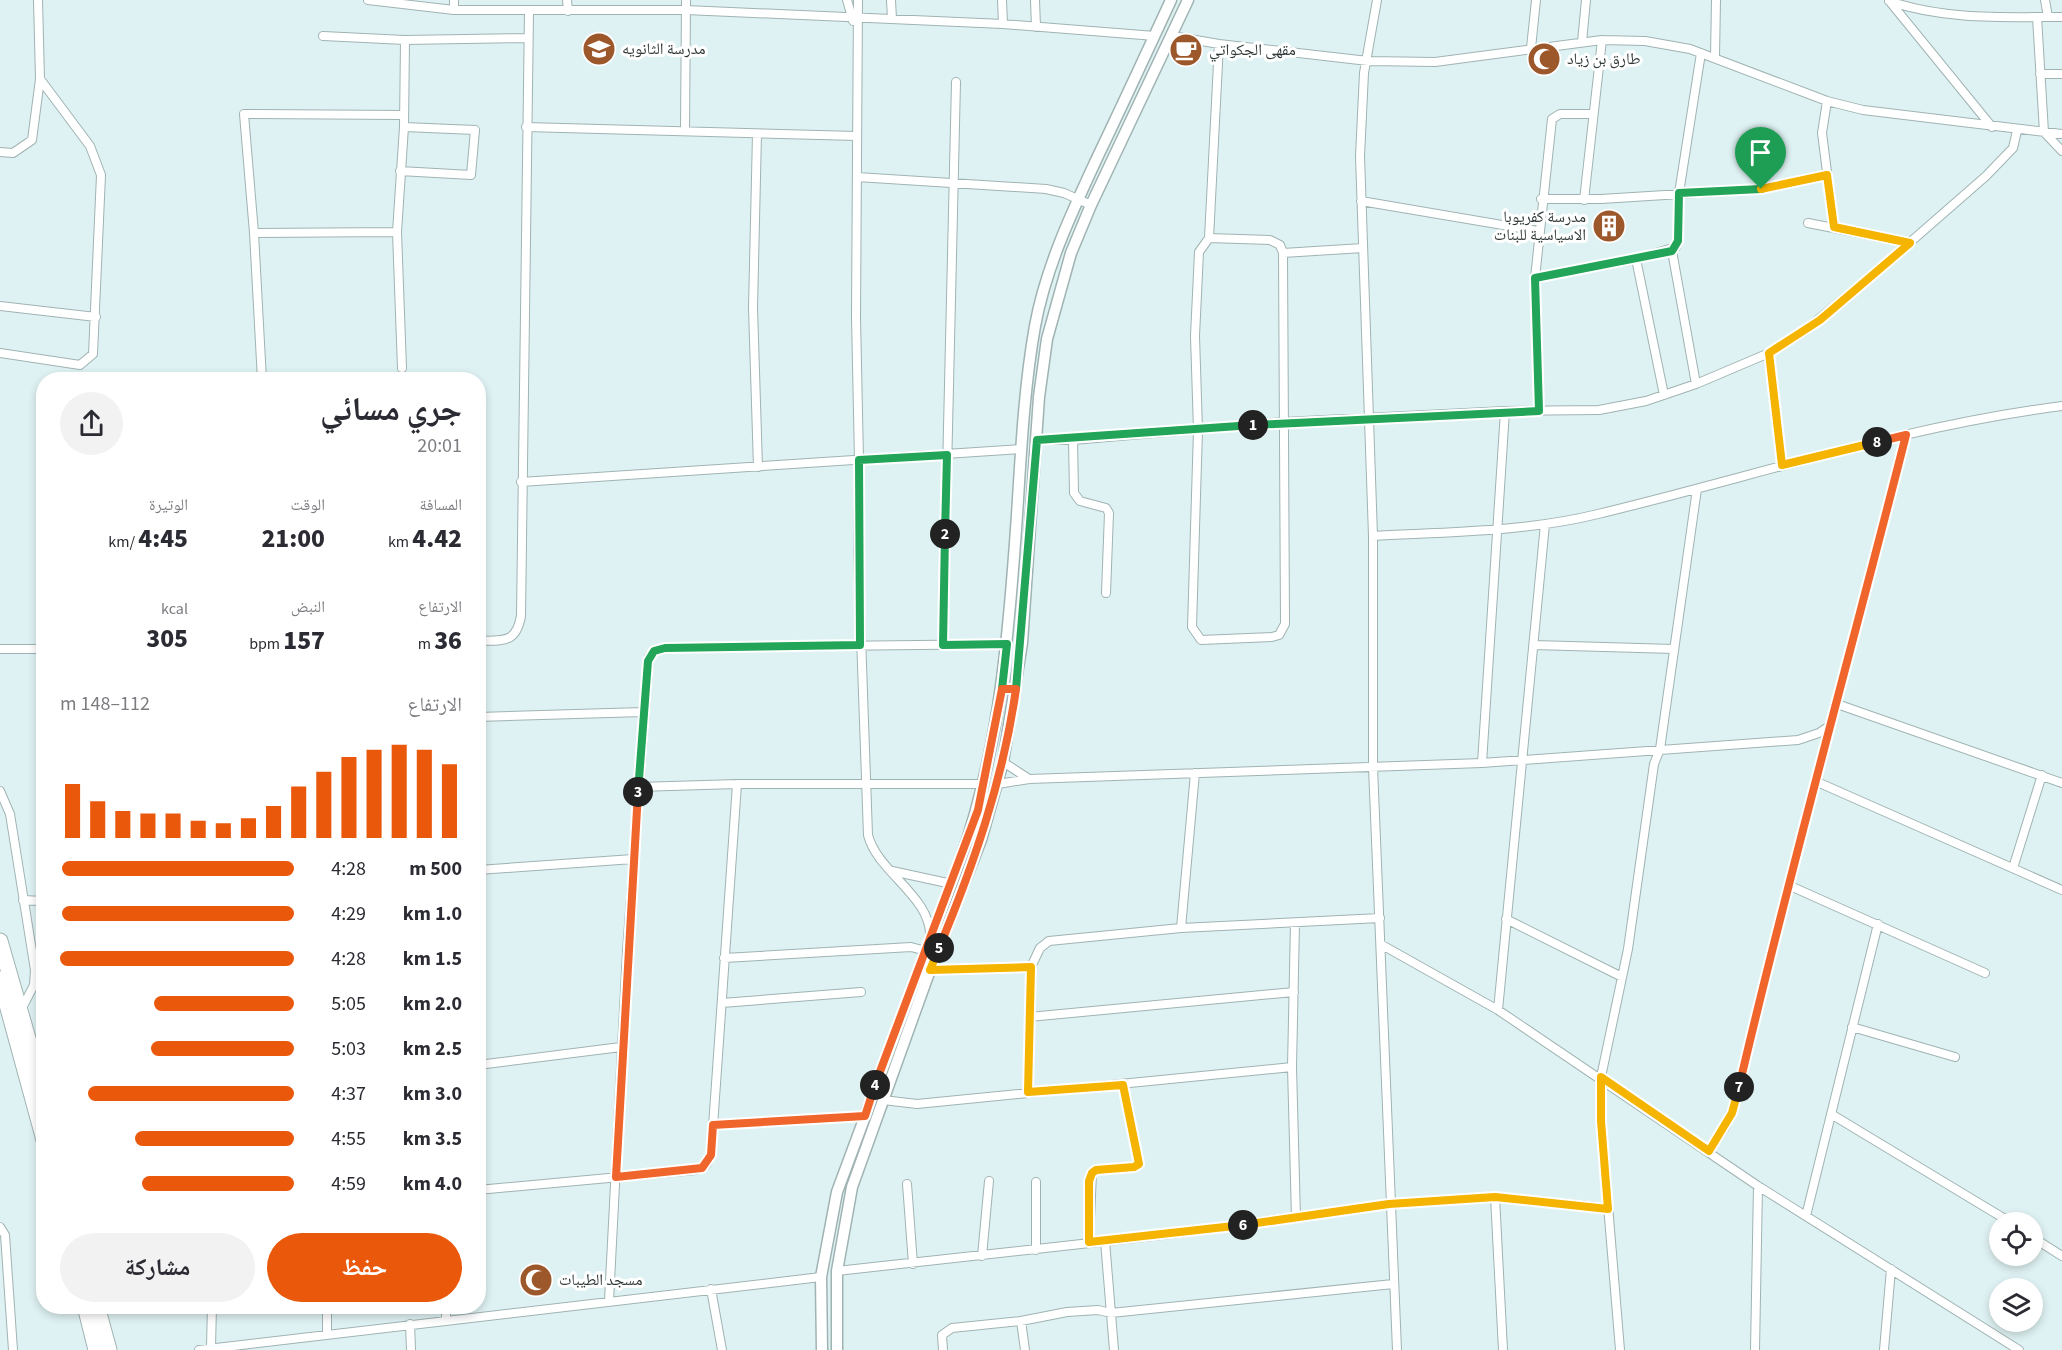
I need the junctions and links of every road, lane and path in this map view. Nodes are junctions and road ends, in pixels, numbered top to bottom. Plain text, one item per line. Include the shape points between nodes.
1 (38, 0) edge
2 (368, 0) edge
3 (454, 0) edge
4 (567, 0) edge
5 (686, 0) edge
6 (847, 0) edge
7 (858, 0) edge
8 (891, 0) edge
9 (1002, 0) edge
10 (1035, 0) edge
11 (1171, 0) edge
12 (1188, 0) edge
13 (1377, 0) edge
14 (1536, 0) edge
15 (1586, 0) edge
16 (1716, 0) edge
17 (2045, 0) edge
18 (382, 1) edge
19 (1888, 1) edge
20 (454, 10) junction
21 (686, 10) junction
22 (568, 11) junction
23 (529, 12) junction
24 (2037, 17) junction
25 (2048, 17) junction
26 (2062, 17) edge
27 (856, 18) junction
28 (892, 19) junction
29 (1003, 24) junction
30 (1036, 27) junction
31 (323, 36) dead end
32 (1155, 36) junction
33 (1172, 36) junction
34 (528, 38) junction
35 (405, 39) junction
36 (1602, 40) junction
37 (1582, 42) junction
38 (1219, 44) junction
39 (1531, 48) junction
40 (1701, 53) junction
41 (1715, 57) junction
42 (1368, 61) junction
43 (2040, 74) junction
44 (2062, 74) edge
45 (40, 79) junction
46 (956, 82) dead end
47 (1827, 101) junction
48 (1593, 114) junction
49 (403, 115) junction
50 (526, 126) junction
51 (1992, 127) junction
52 (404, 128) junction
53 (685, 131) junction
54 (2017, 131) junction
55 (2044, 132) junction
56 (757, 134) junction
57 (2062, 134) edge
58 (857, 136) junction
59 (2062, 151) edge
60 (0, 152) edge
61 (400, 171) junction
62 (1827, 175) junction
63 (857, 177) junction
64 (955, 182) junction
65 (1679, 193) junction
66 (1541, 199) junction
67 (1078, 200) junction
68 (1584, 200) junction
69 (1361, 201) junction
70 (1091, 205) junction
71 (1808, 223) dead end
72 (1834, 227) junction
73 (1538, 231) junction
74 (397, 232) junction
75 (254, 233) junction
76 (1209, 238) junction
77 (1910, 243) junction
78 (1363, 248) junction
79 (1672, 251) junction
80 (1283, 252) junction
81 (1636, 259) junction
82 (1535, 278) junction
83 (0, 306) edge
84 (96, 316) junction
85 (0, 353) edge
86 (1769, 353) junction
87 (402, 368) dead end
88 (262, 372) edge
89 (1696, 384) junction
90 (1664, 395) junction
91 (2062, 406) edge
92 (1505, 411) junction
93 (1539, 411) junction
94 (1370, 418) junction
95 (1284, 422) junction
96 (1197, 430) junction
97 (1906, 435) junction
98 (1037, 440) junction
99 (1073, 440) junction
100 (1021, 449) junction
101 (947, 455) junction
102 (859, 460) junction
103 (1782, 465) junction
104 (758, 467) junction
105 (521, 482) junction
106 (1697, 489) junction
107 (1545, 524) junction
108 (1499, 529) junction
109 (1373, 536) junction
110 (1106, 592) dead end
111 (486, 640) edge
112 (1007, 644) junction
113 (860, 645) junction
114 (943, 645) junction
115 (1534, 645) junction
116 (0, 649) edge
117 (36, 649) edge
118 (1674, 649) junction
119 (1002, 689) junction
120 (1016, 689) junction
121 (1837, 704) junction
122 (643, 712) junction
123 (486, 717) edge
124 (1831, 725) junction
125 (1660, 749) junction
126 (1521, 761) junction
127 (1003, 762) junction
128 (1482, 763) junction
129 (1373, 767) junction
130 (1196, 773) junction
131 (2042, 775) junction
132 (1029, 779) junction
133 (1815, 781) junction
134 (2062, 783) edge
135 (737, 784) junction
136 (866, 784) junction
137 (984, 784) junction
138 (998, 784) junction
139 (638, 787) junction
140 (0, 791) edge
141 (633, 859) junction
142 (2013, 868) junction
143 (486, 869) edge
144 (891, 871) junction
145 (952, 884) junction
146 (1788, 885) junction
147 (2062, 890) edge
148 (23, 900) junction
149 (36, 901) edge
150 (1380, 918) junction
151 (1506, 919) junction
152 (1295, 923) junction
153 (1878, 924) junction
154 (1181, 928) junction
155 (0, 941) edge
156 (1382, 945) junction
157 (928, 946) junction
158 (724, 958) junction
159 (1031, 967) junction
160 (930, 970) junction
161 (1985, 973) dead end
162 (1622, 977) junction
163 (0, 980) edge
164 (861, 992) dead end
165 (1294, 992) junction
166 (722, 1002) junction
167 (21, 1010) junction
168 (1498, 1010) junction
169 (1029, 1017) junction
170 (1852, 1027) junction
171 (621, 1047) junction
172 (1955, 1057) dead end
173 (486, 1064) edge
174 (36, 1065) edge
175 (1292, 1067) junction
176 (1601, 1077) junction
177 (1123, 1085) junction
178 (1028, 1092) junction
179 (883, 1100) junction
180 (36, 1111) edge
181 (1831, 1114) junction
182 (865, 1116) junction
183 (713, 1125) junction
184 (1709, 1151) junction
185 (616, 1177) junction
186 (989, 1181) dead end
187 (1036, 1182) dead end
188 (907, 1184) dead end
189 (1758, 1186) junction
190 (486, 1189) edge
191 (1495, 1197) junction
192 (1389, 1204) junction
193 (1608, 1209) junction
194 (1993, 1212) edge
195 (1806, 1216) junction
196 (1296, 1218) junction
197 (0, 1227) edge
198 (1105, 1241) junction
199 (1089, 1242) junction
200 (2043, 1244) edge
201 (1036, 1250) junction
202 (2, 1251) edge
203 (981, 1256) junction
204 (2062, 1256) edge
205 (913, 1264) junction
206 (1891, 1269) junction
207 (837, 1271) junction
208 (821, 1276) junction
209 (1393, 1284) junction
210 (711, 1289) junction
211 (609, 1300) junction
212 (1111, 1313) junction
213 (87, 1314) edge
214 (99, 1314) edge
215 (212, 1314) edge
216 (327, 1314) edge
217 (446, 1314) edge
218 (446, 1319) junction
219 (1021, 1321) junction
220 (410, 1324) junction
221 (327, 1334) junction
222 (211, 1347) junction
223 (13, 1350) edge
224 (96, 1350) edge
225 (109, 1350) edge
226 (199, 1350) edge
227 (411, 1350) edge
228 (722, 1350) edge
229 (822, 1350) edge
230 (837, 1350) edge
231 (943, 1350) edge
232 (1025, 1350) edge
233 (1114, 1350) edge
234 (1397, 1350) edge
235 (1503, 1350) edge
236 (1620, 1350) edge
237 (1755, 1350) edge
238 (1884, 1350) edge
239 (2019, 1350) edge

1 - 45 street
2 - 18 street
3 - 20 street
4 - 22 street
5 - 21 street
6 - 27 street
7 - 27 street
8 - 28 street
9 - 29 street
10 - 30 street
11 - 32 main road
12 - 33 main road
13 - 42 street
14 - 39 street
15 - 37 street
16 - 41 street
17 - 25 street
18 - 20 street
19 - 24 street via 1931,12
19 - 51 street
20 - 23 street
21 - 22 street
21 - 27 street
21 - 53 street
22 - 23 street
23 - 34 street
24 - 25 street
24 - 43 street
25 - 26 street
27 - 28 street
27 - 58 street
28 - 29 street
29 - 30 street
30 - 32 street
31 - 35 street
32 - 67 main road
33 - 38 street
33 - 70 main road
34 - 35 street
34 - 50 street
35 - 49 street
36 - 37 street
36 - 40 street via 1660,43
36 - 48 street
37 - 39 street
38 - 42 street
38 - 76 street
39 - 42 street via 1450,61
40 - 41 street
40 - 65 street
41 - 47 street
42 - 69 street via 1360,134
43 - 44 street
43 - 55 street
45 - 60 street via 32,140 13,153
45 - 84 street via 90,146 101,175
46 - 64 street
47 - 51 street via 1884,114
47 - 62 street via 1822,133
48 - 66 street via 1560,114 1551,119
48 - 68 street
49 - 52 street
49 - 75 street via 244,114
50 - 53 street
50 - 105 street
51 - 54 street
52 - 61 street
52 - 61 street via 475,129 471,175
53 - 56 street
54 - 55 street
54 - 77 street via 2006,157
55 - 57 street
55 - 59 street
56 - 58 street
56 - 104 street via 753,308
58 - 63 street
61 - 74 street
62 - 65 street via 1761,189
62 - 72 street
63 - 64 street
63 - 102 street
64 - 67 street via 1046,189
64 - 101 street
65 - 68 street
65 - 79 street via 1678,241
66 - 68 street
66 - 73 street
67 - 70 street
67 - 100 main road via 1046,281 1035,324
69 - 73 street
69 - 78 street
70 - 98 main road via 1071,253 1047,339
71 - 72 street
72 - 77 street
73 - 82 street
74 - 75 street
74 - 87 street
75 - 88 street
76 - 80 street via 1270,240 1280,245
76 - 96 street via 1199,259 1195,336
77 - 86 street via 1820,320
78 - 80 street
78 - 94 street
79 - 81 street
79 - 89 street
80 - 95 street
81 - 82 street
81 - 90 street
82 - 93 street
83 - 84 street
84 - 85 street via 93,354 80,365
86 - 89 street
86 - 103 street
89 - 90 street
90 - 93 street via 1599,410
91 - 97 street
92 - 93 street
92 - 94 street
92 - 108 street
94 - 95 street
94 - 109 street
95 - 96 street
95 - 96 street via 1285,624 1272,637 1201,640 1193,633
96 - 99 street
97 - 103 street
97 - 121 street
98 - 99 street
98 - 120 main road
99 - 110 street via 1074,493 1080,501 1106,507 1109,513
100 - 101 street
100 - 112 main road
101 - 102 street
101 - 114 street
102 - 104 street
102 - 113 street
103 - 106 street
104 - 105 street
105 - 111 street via 519,626 509,639
106 - 107 street
106 - 118 street
107 - 108 street
107 - 115 street
108 - 109 street
108 - 128 street
109 - 129 street
112 - 114 street
112 - 119 main road
113 - 114 street
113 - 122 street via 658,648 648,661
113 - 136 street
115 - 118 street
115 - 126 street
116 - 117 street
118 - 125 street
119 - 120 main road
119 - 137 main road
120 - 127 main road
121 - 124 street
121 - 131 street
122 - 123 street
122 - 139 street
124 - 125 street via 1798,740
124 - 133 street
125 - 126 street
125 - 162 street via 1654,764
126 - 128 street
126 - 151 street
127 - 132 street
127 - 138 main road
128 - 129 street
129 - 130 street
129 - 150 street
130 - 132 street
130 - 154 street
131 - 134 street
131 - 142 street
132 - 138 street
133 - 142 street
133 - 146 street
135 - 136 street
135 - 139 street
135 - 158 street
136 - 137 street
136 - 144 street via 870,843 877,858
137 - 145 main road
138 - 160 main road via 981,840
139 - 141 street
140 - 148 street via 10,814
141 - 143 street
141 - 171 street
142 - 147 street
144 - 145 street
144 - 157 street via 922,911 930,933
145 - 157 main road
146 - 153 street
146 - 184 street via 1737,1098
148 - 149 street
148 - 167 street via 35,970 34,985
150 - 152 street
150 - 156 street
151 - 162 street
151 - 168 street
152 - 154 street
152 - 165 street
153 - 161 street
153 - 170 street
154 - 159 street via 1057,938 1040,948
155 - 167 highway
156 - 168 street
156 - 192 street
157 - 158 street
157 - 182 main road
158 - 166 street
159 - 160 street
159 - 169 street
160 - 179 main road
162 - 176 street
163 - 180 highway
164 - 166 street
165 - 169 street
165 - 175 street
166 - 183 street
167 - 174 highway
168 - 176 street
169 - 178 street
170 - 172 street
170 - 181 street
171 - 173 street
171 - 185 street
175 - 177 street
175 - 196 street
176 - 184 street
176 - 193 street
177 - 178 street
177 - 199 street via 1139,1164 1092,1173
178 - 179 street via 917,1104
179 - 207 main road via 852,1186
181 - 194 street
181 - 195 street
182 - 183 street
182 - 208 main road via 837,1192
183 - 185 street via 711,1155 702,1168
184 - 189 street
185 - 190 street
185 - 211 street
186 - 203 street
187 - 201 street
188 - 205 street
189 - 195 street
189 - 237 street
191 - 192 street
191 - 193 street
191 - 235 street
192 - 196 street
192 - 209 street
193 - 236 street
195 - 206 street
196 - 198 street
197 - 202 street via 5,1235
198 - 199 street
198 - 212 street
199 - 201 street
200 - 204 street
201 - 203 street
202 - 223 street
203 - 205 street
205 - 207 street
206 - 238 street
206 - 239 street
207 - 230 main road
208 - 210 street
208 - 229 main road
209 - 212 street
209 - 234 street
210 - 211 street
210 - 228 street
211 - 218 street
212 - 219 street via 1066,1312
212 - 233 street
213 - 224 highway
214 - 225 highway
215 - 222 street
216 - 221 street
217 - 218 street
218 - 220 street
219 - 231 street via 952,1328 942,1335
219 - 232 street
220 - 221 street
220 - 227 street
221 - 222 street
222 - 226 street

